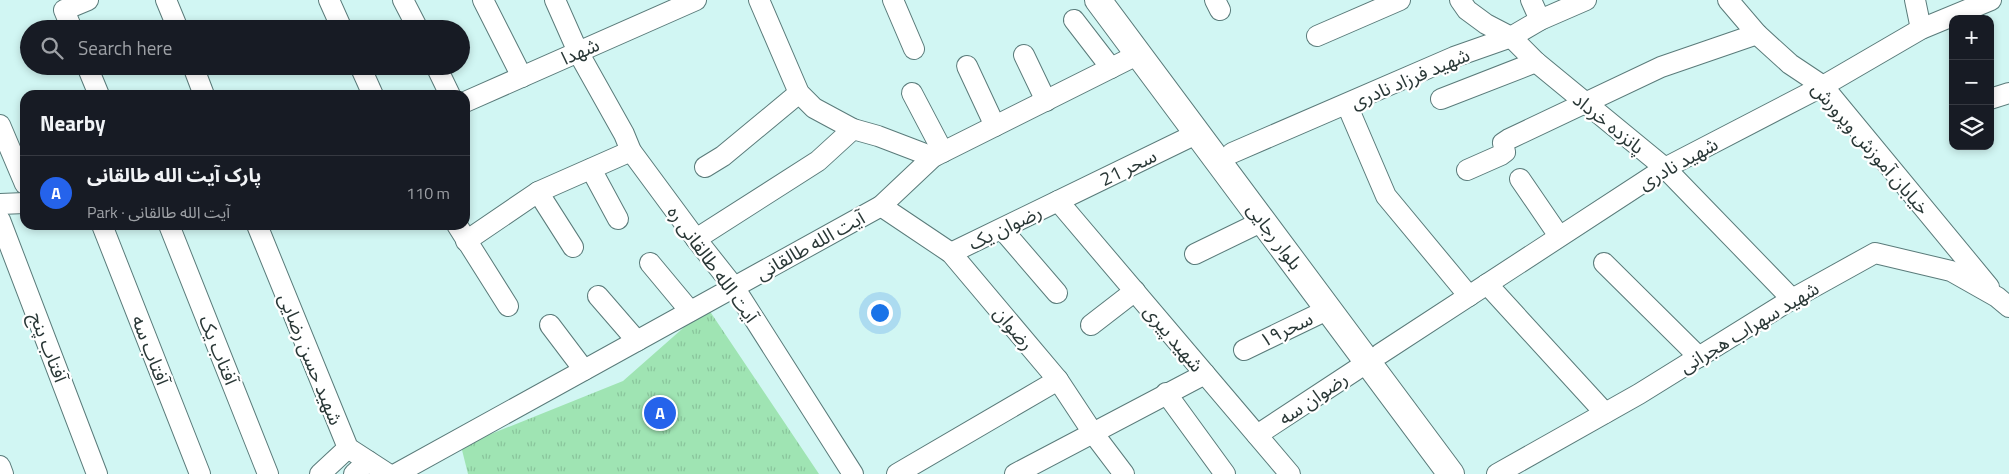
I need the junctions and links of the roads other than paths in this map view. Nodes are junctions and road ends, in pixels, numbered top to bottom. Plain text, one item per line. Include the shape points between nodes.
1 (88, 0) edge
2 (166, 0) edge
3 (329, 0) edge
4 (404, 0) edge
5 (483, 0) edge
6 (555, 0) edge
7 (696, 0) edge
8 (758, 0) edge
9 (893, 0) edge
10 (1098, 0) edge
11 (1120, 0) edge
12 (1400, 0) edge
13 (1460, 0) edge
14 (1531, 0) edge
15 (1586, 0) edge
16 (1728, 0) edge
17 (1915, 0) edge
18 (1991, 0) edge
19 (68, 20) edge
20 (174, 20) edge
21 (338, 20) edge
22 (414, 20) edge
23 (1074, 20) dead end
24 (1540, 20) junction
25 (1921, 29) junction
26 (1757, 34) junction
27 (1317, 36) dead end
28 (1511, 37) junction
29 (914, 49) dead end
30 (578, 52) junction
31 (1139, 54) junction
32 (1024, 55) dead end
33 (1536, 62) junction
34 (967, 66) dead end
35 (1111, 68) junction
36 (91, 75) edge
37 (196, 75) edge
38 (364, 75) edge
39 (440, 75) edge
40 (522, 77) junction
41 (1823, 86) junction
42 (97, 90) edge
43 (202, 90) edge
44 (371, 90) edge
45 (448, 90) edge
46 (799, 93) junction
47 (912, 93) dead end
48 (2009, 93) edge
49 (1994, 98) edge
50 (1441, 99) dead end
51 (470, 100) edge
52 (1046, 100) junction
53 (1585, 103) junction
54 (1347, 105) junction
55 (0, 125) edge
56 (995, 126) junction
57 (853, 129) junction
58 (1198, 133) junction
59 (631, 151) junction
60 (1232, 153) junction
61 (938, 154) junction
62 (705, 167) dead end
63 (1665, 168) junction
64 (591, 169) junction
65 (1467, 170) dead end
66 (20, 172) edge
67 (1520, 178) dead end
68 (538, 192) junction
69 (1058, 201) junction
70 (20, 203) edge
71 (0, 204) edge
72 (881, 206) junction
73 (618, 219) dead end
74 (0, 220) edge
75 (1264, 221) junction
76 (1002, 228) junction
77 (470, 229) edge
78 (104, 230) edge
79 (171, 230) edge
80 (259, 230) edge
81 (462, 233) edge
82 (1559, 236) junction
83 (696, 239) junction
84 (573, 247) dead end
85 (951, 253) junction
86 (1195, 254) dead end
87 (650, 263) dead end
88 (1604, 264) dead end
89 (1487, 284) junction
90 (734, 287) junction
91 (1135, 291) junction
92 (1057, 293) dead end
93 (598, 296) dead end
94 (1469, 296) junction
95 (1792, 299) junction
96 (2005, 300) edge
97 (508, 306) dead end
98 (1329, 309) junction
99 (690, 311) junction
100 (550, 325) dead end
101 (1091, 325) dead end
102 (637, 341) junction
103 (1244, 350) dead end
104 (1699, 357) junction
105 (1374, 358) junction
106 (584, 370) junction
107 (1205, 374) junction
108 (1058, 380) junction
109 (1166, 393) junction
110 (1605, 413) junction
111 (1093, 433) junction
112 (1258, 435) junction
113 (348, 448) junction
114 (0, 466) edge
115 (361, 467) edge
116 (3, 474) edge
117 (97, 474) edge
118 (200, 474) edge
119 (268, 474) edge
120 (320, 474) edge
121 (388, 474) edge
122 (396, 474) edge
123 (852, 474) edge
124 (897, 474) edge
125 (1015, 474) edge
126 (1124, 474) edge
127 (1225, 474) edge
128 (1290, 474) edge
129 (1454, 474) edge
130 (1497, 474) edge

1 - 19 street via 64,10
2 - 20 street
3 - 21 street
4 - 22 street
5 - 40 street
6 - 30 street, آیت الله طالقانی ره
7 - 30 street, شهدا
8 - 46 street
9 - 29 street
10 - 31 main road, بلوار رجایی
11 - 60 main road, بلوار رجایی
12 - 27 street
13 - 28 street, پانزده خرداد via 1467,10 1486,24
14 - 24 street
15 - 24 street, شهید فرزاد نادری
16 - 26 street, خیابان آموزش وپرورش
17 - 25 street
18 - 25 street, شهید نادری
23 - 35 street
24 - 28 street, شهید فرزاد نادری
25 - 41 street, شهید نادری
26 - 41 street, خیابان آموزش وپرورش via 1790,64
26 - 53 street via 1661,67
28 - 33 street, پانزده خرداد
28 - 54 street, شهید فرزاد نادری via 1454,57
30 - 40 street, شهدا
30 - 59 street, آیت الله طالقانی ره
31 - 35 street, آیت الله طالقانی
31 - 58 main road, بلوار رجایی
32 - 52 street
33 - 50 street
33 - 53 street, پانزده خرداد
34 - 56 street
35 - 52 street, آیت الله طالقانی
36 - 42 street
37 - 43 street
38 - 44 street
39 - 45 street
40 - 51 street, شهدا
41 - 63 street, شهید نادری
41 - 96 street, خیابان آموزش وپرورش
46 - 57 street via 814,108
46 - 62 street
47 - 61 street
48 - 49 street
52 - 56 street, آیت الله طالقانی
53 - 63 street, پانزده خرداد
53 - 65 street via 1509,139 1503,143 1505,152 1501,155
54 - 60 street, شهید فرزاد نادری
54 - 94 street via 1386,196
55 - 66 street
56 - 61 street, آیت الله طالقانی
57 - 61 street
57 - 83 street via 818,161
58 - 69 street, سحر 21
58 - 75 main road, بلوار رجایی
59 - 64 street
59 - 83 street, آیت الله طالقانی ره
60 - 105 main road, بلوار رجایی
61 - 72 street, آیت الله طالقانی
63 - 82 street, شهید نادری
63 - 95 street, پانزده خرداد
64 - 68 street
64 - 73 street
67 - 82 street
68 - 77 street
68 - 84 street
69 - 76 street, رضوان یک
69 - 91 street, شهید پیری
70 - 71 street
72 - 85 street, رضوان
72 - 90 street, آیت الله طالقانی
74 - 117 street, آفتاب پنج
75 - 86 street
75 - 98 main road, بلوار رجایی
76 - 85 street, رضوان یک
76 - 92 street
78 - 118 street, آفتاب سه
79 - 119 street, آفتاب یک
80 - 113 street, شهید حسن رضایی
81 - 97 street
82 - 89 street, شهید نادری
83 - 90 street, آیت الله طالقانی ره
85 - 108 street, رضوان
87 - 99 street
88 - 104 street
89 - 94 street, شهید نادری
89 - 110 street
90 - 99 street, آیت الله طالقانی
90 - 123 street, آیت الله طالقانی ره
91 - 101 street
91 - 107 street, شهید پیری
93 - 102 street
94 - 105 street, شهید نادری
95 - 96 street, شهید سهراب هجرانی via 1875,253 1951,271
95 - 104 street, شهید سهراب هجرانی
98 - 103 street, سحر۱۹
98 - 105 main road, بلوار رجایی
99 - 102 street, آیت الله طالقانی
100 - 106 street
102 - 106 street, آیت الله طالقانی
104 - 110 street, شهید سهراب هجرانی
105 - 112 street, رضوان سه
105 - 129 main road, بلوار رجایی
106 - 122 street, آیت الله طالقانی
107 - 109 street
107 - 112 street, شهید پیری
108 - 111 street, رضوان
108 - 124 street
109 - 111 street
109 - 127 street
110 - 130 street, شهید سهراب هجرانی
111 - 125 street
111 - 126 street, رضوان
112 - 128 street, شهید پیری
113 - 115 street, شهید حسن رضایی
113 - 120 street
114 - 116 street
115 - 121 street, شهید حسن رضایی

